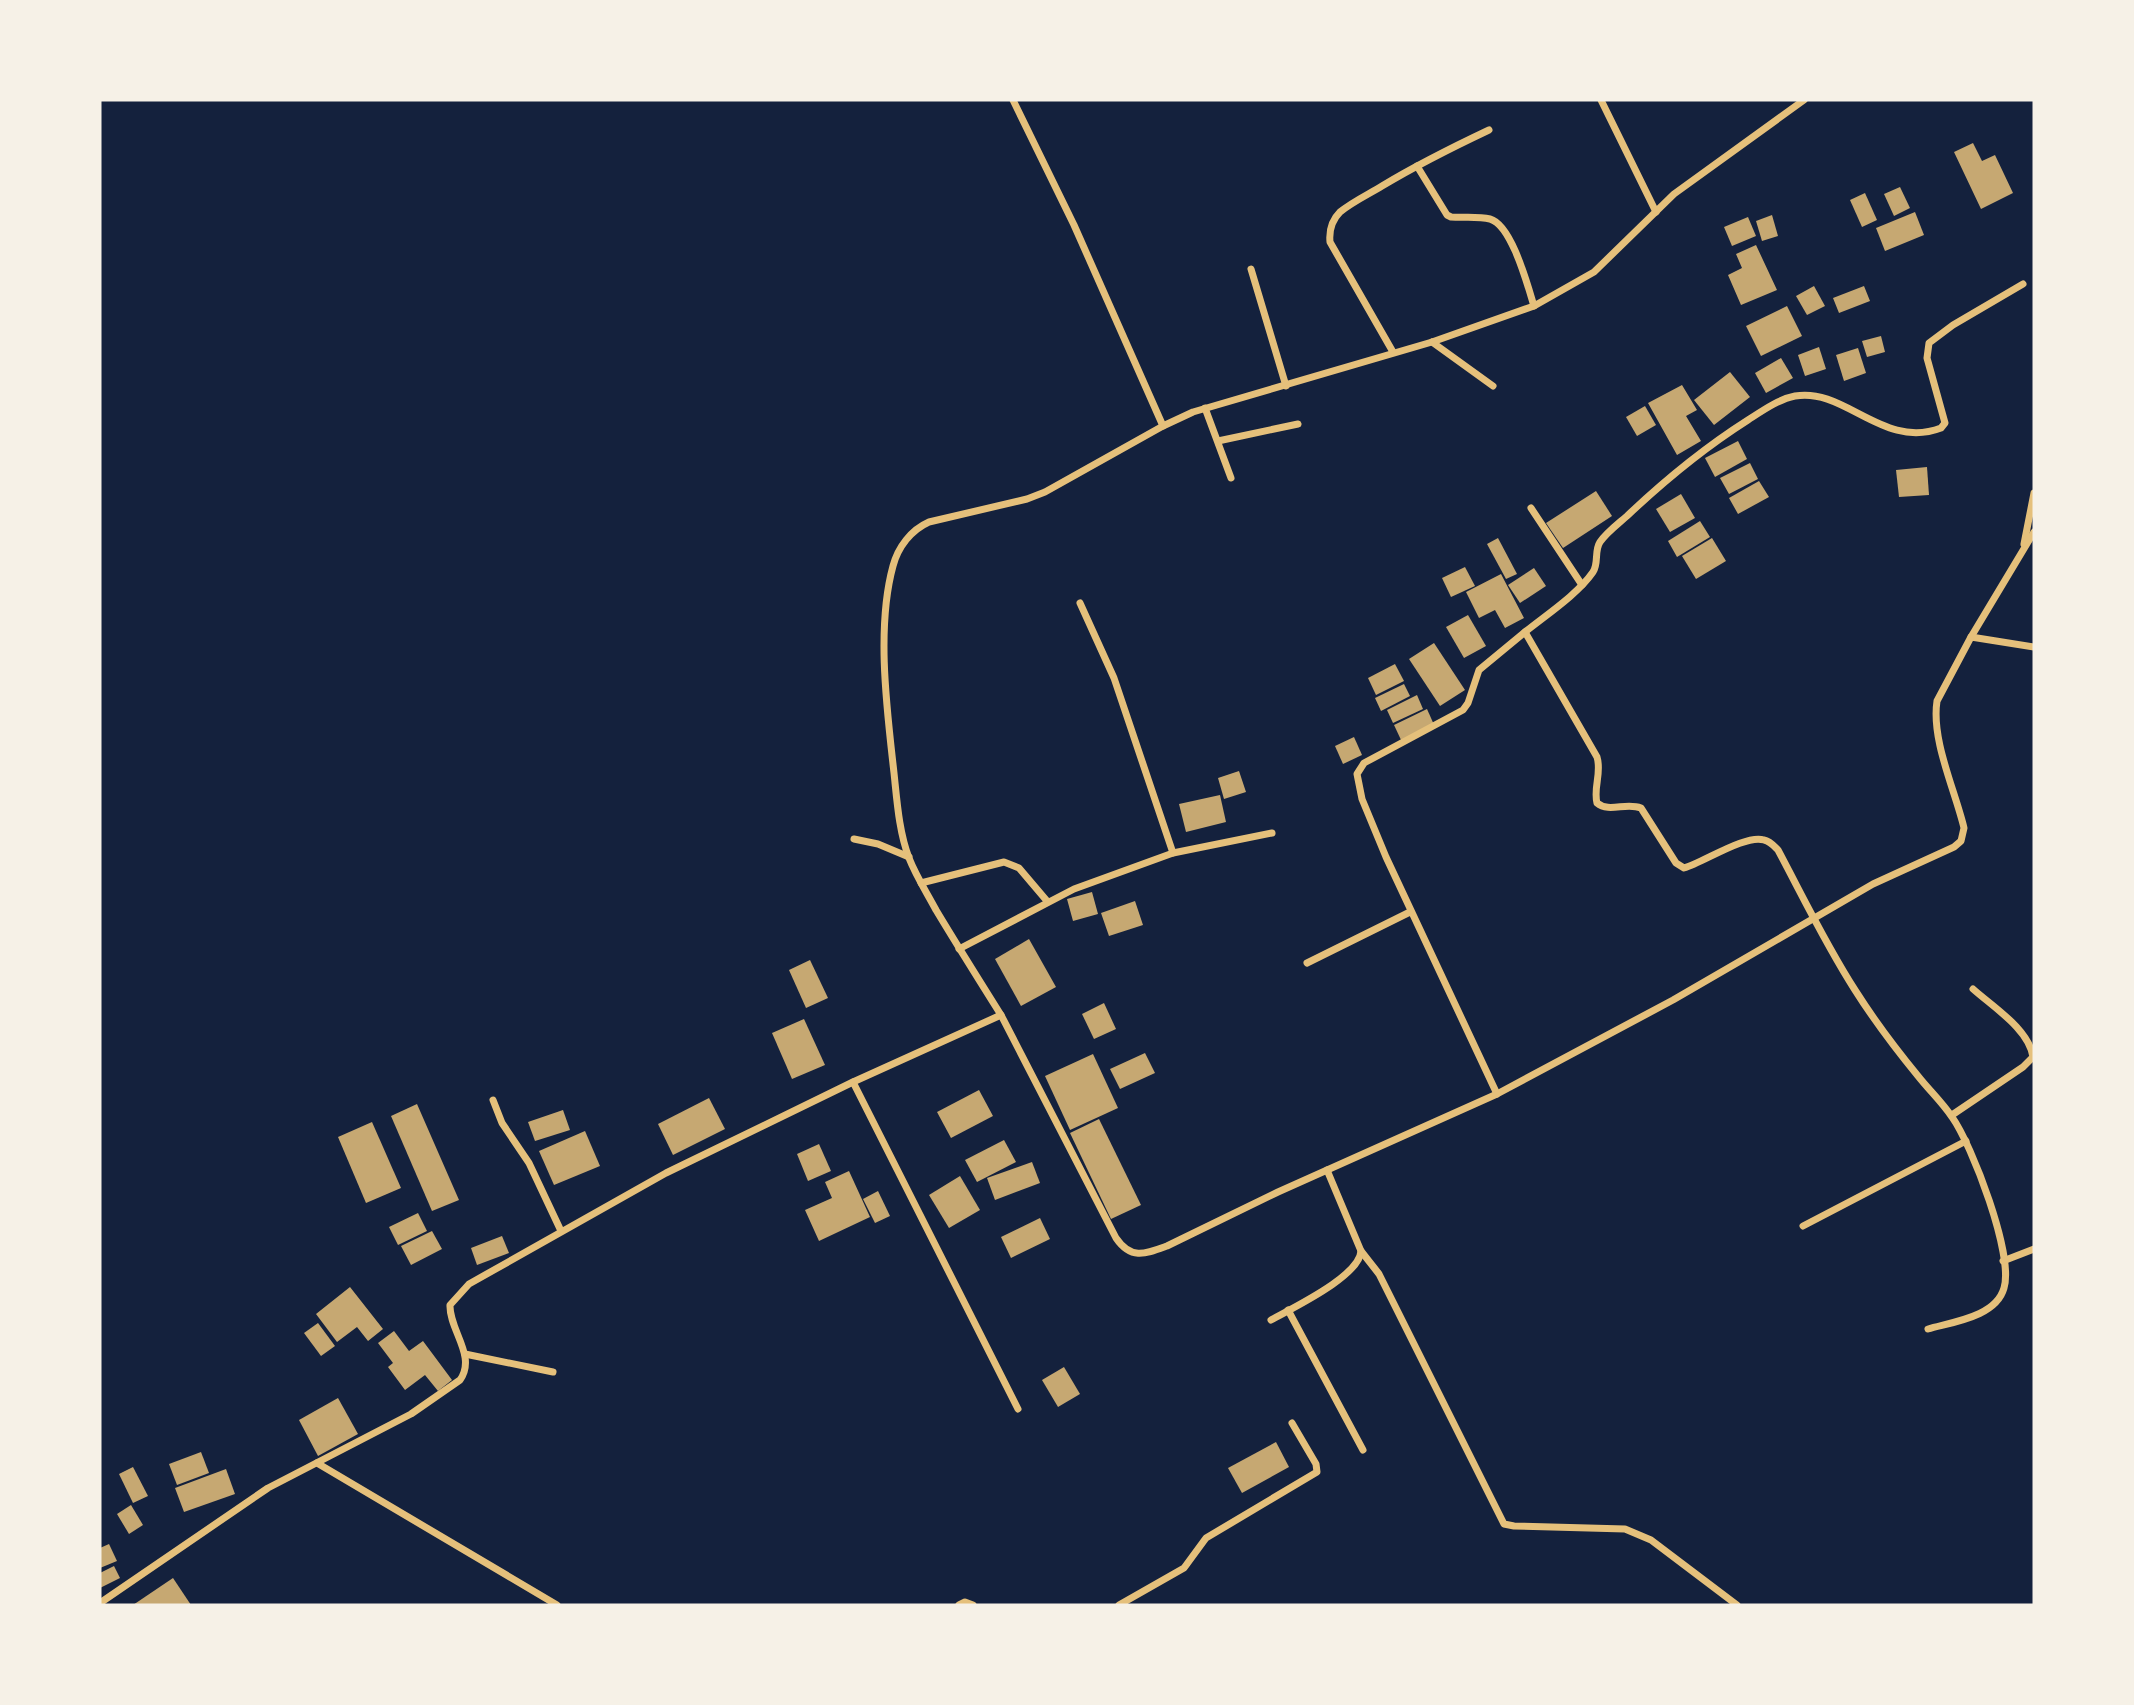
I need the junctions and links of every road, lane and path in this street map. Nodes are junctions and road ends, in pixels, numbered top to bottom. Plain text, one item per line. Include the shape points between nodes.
1 (1013, 100) edge
2 (1601, 100) edge
3 (1804, 100) edge
4 (1489, 130) dead end
5 (1417, 166) junction
6 (1656, 212) junction
7 (1251, 269) dead end
8 (2023, 284) dead end
9 (1534, 306) junction
10 (1432, 342) junction
11 (1394, 352) junction
12 (1286, 386) junction
13 (1493, 386) dead end
14 (1205, 408) junction
15 (1298, 424) dead end
16 (1163, 426) junction
17 (1218, 441) junction
18 (1231, 478) dead end
19 (2034, 493) edge
20 (1531, 508) dead end
21 (2034, 532) edge
22 (2023, 548) junction
23 (1582, 585) junction
24 (1080, 603) dead end
25 (1525, 632) junction
26 (1971, 637) junction
27 (2034, 647) edge
28 (1272, 833) dead end
29 (854, 839) dead end
30 (1173, 853) junction
31 (909, 857) junction
32 (921, 883) junction
33 (1048, 901) junction
34 (1410, 912) junction
35 (1813, 920) junction
36 (959, 949) junction
37 (1307, 964) dead end
38 (1973, 989) dead end
39 (1001, 1014) junction
40 (853, 1082) junction
41 (1497, 1094) junction
42 (493, 1100) dead end
43 (1952, 1115) junction
44 (1966, 1141) junction
45 (1327, 1170) junction
46 (1803, 1226) dead end
47 (561, 1231) junction
48 (2034, 1249) edge
49 (1361, 1251) junction
50 (2003, 1261) junction
51 (1288, 1310) junction
52 (1271, 1320) dead end
53 (1928, 1329) dead end
54 (465, 1354) junction
55 (553, 1372) dead end
56 (1018, 1409) dead end
57 (1292, 1423) dead end
58 (1363, 1450) dead end
59 (317, 1463) junction
60 (100, 1603) edge
61 (557, 1605) edge
62 (960, 1605) edge
63 (973, 1605) edge
64 (1119, 1605) edge
65 (1737, 1605) edge

1 - 16 street
2 - 6 street
3 - 6 street via 1694,178
4 - 5 street
5 - 9 street via 1451,218 1489,219 1500,227 1516,254
5 - 11 street via 1339,213 1329,231
6 - 9 street via 1604,265
7 - 12 street
8 - 23 street via 1929,343 1927,358 1945,423 1941,428 1899,432 1820,395 1792,397 1713,443 1649,495 1600,542 1596,567
9 - 10 street
10 - 11 street
10 - 13 street
11 - 12 street
12 - 14 street
14 - 16 street
14 - 17 street
15 - 17 street
16 - 31 street via 1052,489 929,522 904,542 893,566 886,605 885,668 896,790
17 - 18 street
19 - 22 street
20 - 23 street
21 - 22 street
22 - 26 street
23 - 25 street
24 - 30 street via 1114,678
25 - 34 street via 1479,670 1463,710 1364,763 1359,770 1362,799
25 - 35 street via 1597,757 1600,771 1595,800 1599,805 1641,808 1676,863 1684,868 1746,841 1765,840 1778,850
26 - 27 street
26 - 35 street via 1940,693 1936,710 1964,838
28 - 30 street
29 - 31 street
30 - 33 street
31 - 32 street
32 - 33 street via 1004,862 1019,868
32 - 36 street
33 - 36 street
34 - 37 street
34 - 41 street
35 - 41 street
35 - 43 street via 1872,1016
36 - 39 street
38 - 43 street via 2020,1031 2034,1054 2023,1067
39 - 40 street
39 - 45 street via 1116,1238 1128,1251 1149,1253 1167,1246
40 - 47 street via 666,1173
40 - 56 street
41 - 45 street
42 - 47 street
43 - 44 street
44 - 46 street
44 - 50 street via 1997,1224
45 - 49 street
47 - 54 street via 470,1284 452,1301 451,1315
48 - 50 street
49 - 51 street via 1360,1260 1340,1279
49 - 65 street via 1379,1274 1504,1524 1625,1529 1651,1540
50 - 53 street via 2005,1286 1995,1303 1975,1315
51 - 52 street
51 - 58 street
54 - 55 street
54 - 59 street via 460,1380 411,1414
57 - 64 street via 1317,1472 1206,1538 1184,1568
59 - 60 street via 230,1511
59 - 61 street
62 - 63 street

